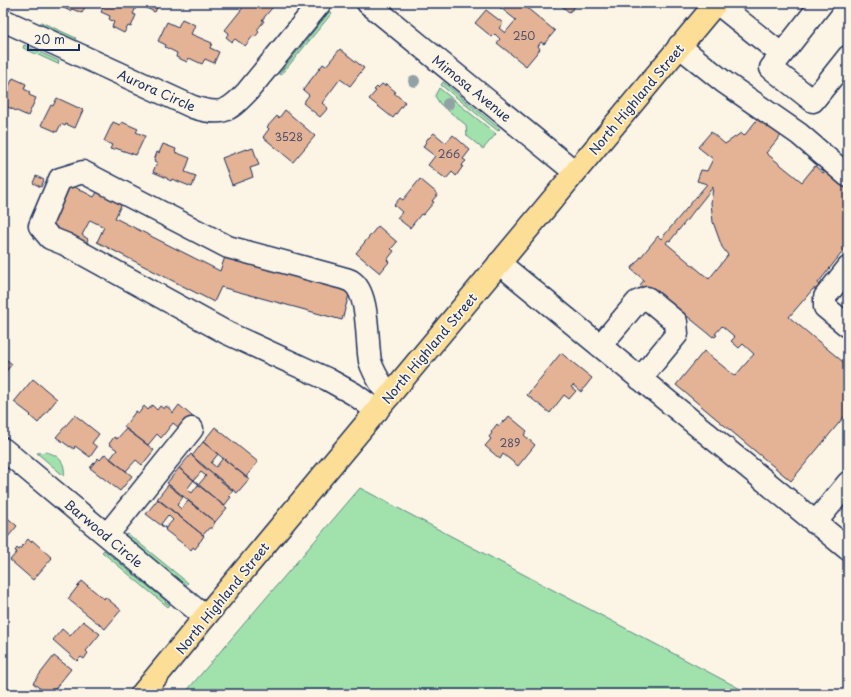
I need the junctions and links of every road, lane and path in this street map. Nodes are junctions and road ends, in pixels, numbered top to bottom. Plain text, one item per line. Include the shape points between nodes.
1 (320, 3) edge
2 (368, 3) edge
3 (716, 3) edge
4 (822, 3) edge
5 (3, 20) edge
6 (680, 46) junction
7 (781, 54) junction
8 (848, 57) edge
9 (575, 172) junction
10 (848, 176) edge
11 (499, 263) junction
12 (848, 268) edge
13 (848, 326) edge
14 (600, 346) junction
15 (640, 379) junction
16 (383, 404) junction
17 (192, 429) dead end
18 (3, 449) edge
19 (848, 483) edge
20 (815, 523) junction
21 (107, 535) junction
22 (848, 549) edge
23 (205, 617) junction
24 (142, 694) edge

1 - 5 street, Aurora Circle via 247,92 234,106 224,111 193,107
2 - 9 street, Mimosa Avenue
3 - 6 main road, North Highland Street
3 - 7 street
4 - 7 street
6 - 9 main road, North Highland Street
6 - 10 street via 724,82 799,134
7 - 8 street via 771,68 813,101
9 - 11 main road, North Highland Street
11 - 14 street
11 - 16 main road, North Highland Street
12 - 13 street via 825,297 825,307
14 - 15 street
14 - 15 street via 637,302 647,298 676,322 677,334
15 - 20 street
16 - 16 street via 354,394 227,333 50,238 40,226 60,179 83,172 228,247 351,282 358,288 362,298 370,361
16 - 23 main road, North Highland Street
17 - 21 street
18 - 21 street, Barwood Circle
19 - 20 street
20 - 22 street
21 - 23 street, Barwood Circle
23 - 24 main road, North Highland Street

